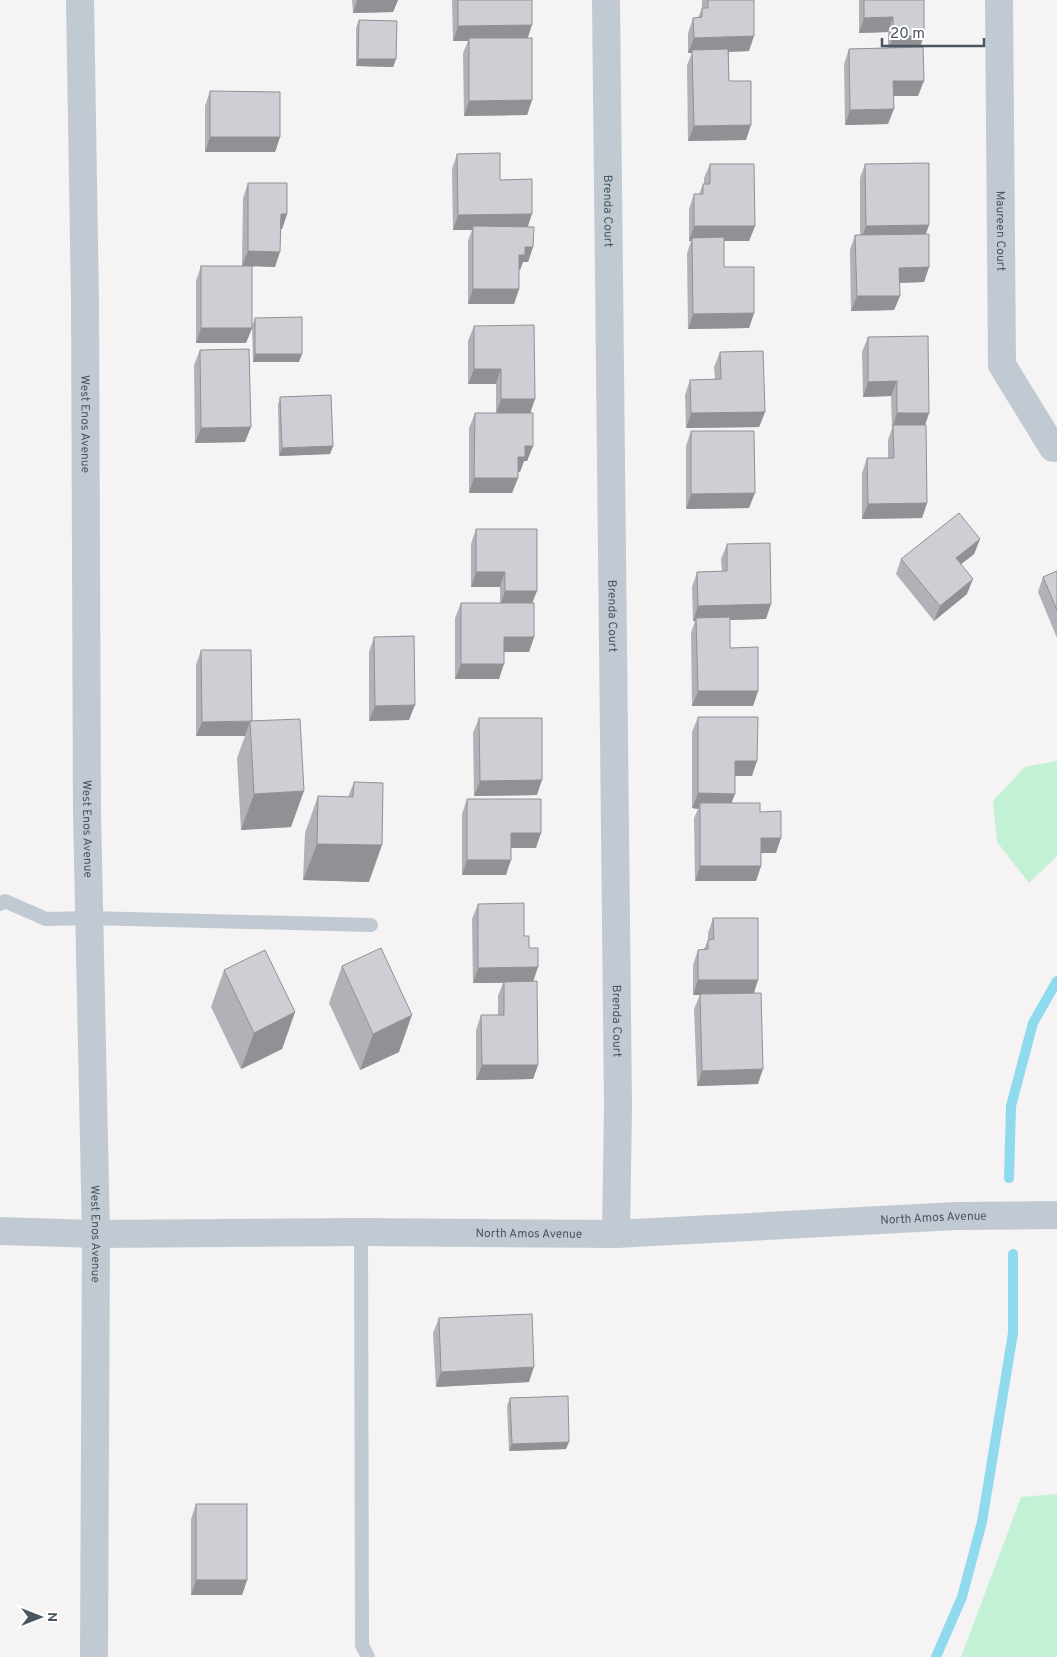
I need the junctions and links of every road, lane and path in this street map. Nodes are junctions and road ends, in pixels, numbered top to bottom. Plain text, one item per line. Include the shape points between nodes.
1 (80, 0) edge
2 (606, 0) edge
3 (999, 0) edge
4 (1053, 448) dead end
5 (0, 904) edge
6 (89, 918) junction
7 (371, 925) dead end
8 (1053, 1215) edge
9 (0, 1231) edge
10 (361, 1232) junction
11 (96, 1234) junction
12 (616, 1234) junction
13 (94, 1657) edge
14 (368, 1657) edge

1 - 6 street, West Enos Avenue via 86,312
2 - 12 street, Brenda Court via 618,1106
3 - 4 street, Maureen Court via 1002,365
5 - 6 lane via 5,901 46,919
6 - 7 lane
6 - 11 street, West Enos Avenue
8 - 12 street, North Amos Avenue via 956,1216
9 - 11 street, North Amos Avenue
10 - 11 street, North Amos Avenue
10 - 12 street, North Amos Avenue
10 - 14 lane via 362,1645
11 - 13 street, West Enos Avenue

